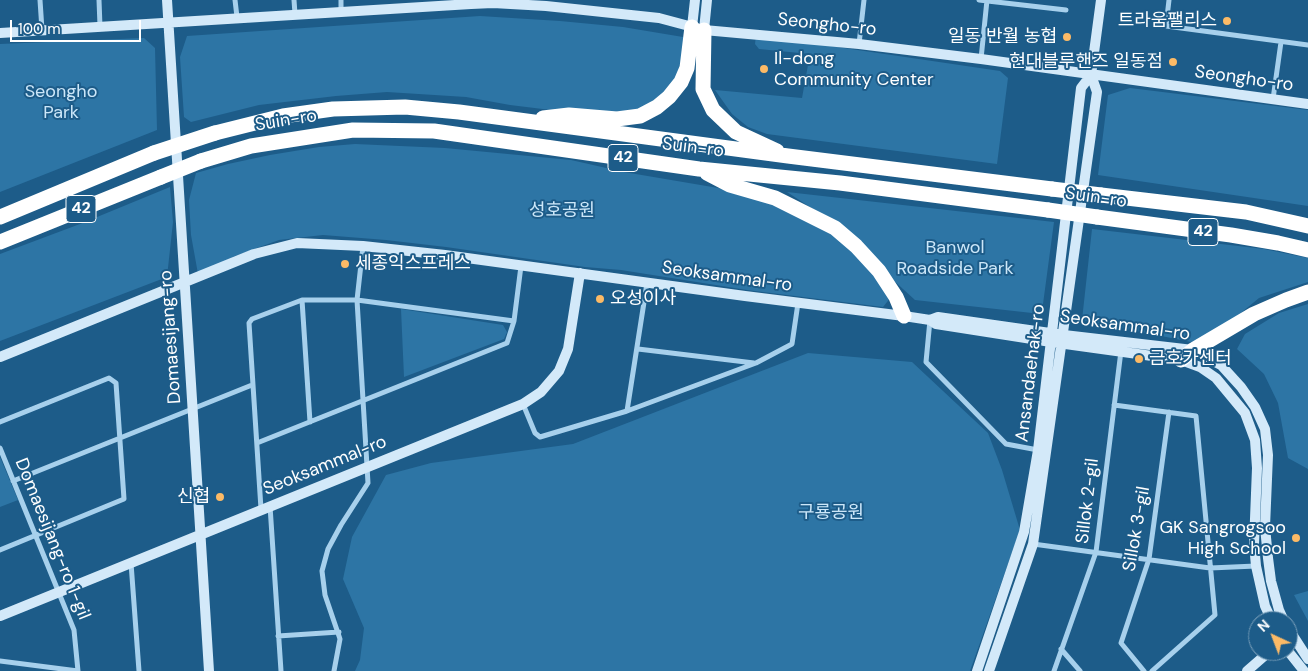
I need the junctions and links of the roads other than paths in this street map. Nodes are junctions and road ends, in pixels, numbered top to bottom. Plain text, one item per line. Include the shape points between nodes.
1 (40, 0) edge
2 (99, 0) edge
3 (167, 0) edge
4 (235, 0) edge
5 (294, 0) edge
6 (340, 0) edge
7 (695, 0) edge
8 (707, 0) edge
9 (864, 0) edge
10 (979, 0) edge
11 (987, 0) edge
12 (1101, 0) edge
13 (1169, 0) edge
14 (404, 4) edge
15 (566, 4) edge
16 (1066, 10) dead end
17 (341, 12) junction
18 (295, 15) junction
19 (236, 17) junction
20 (168, 22) junction
21 (100, 26) junction
22 (698, 28) junction
23 (42, 30) junction
24 (0, 33) edge
25 (1281, 42) junction
26 (859, 44) junction
27 (1308, 45) edge
28 (981, 59) junction
29 (1091, 75) junction
30 (1273, 99) junction
31 (1308, 104) edge
32 (504, 119) junction
33 (788, 156) junction
34 (699, 169) junction
35 (0, 217) edge
36 (1308, 226) edge
37 (0, 242) edge
38 (363, 246) junction
39 (1308, 250) edge
40 (521, 266) junction
41 (580, 273) junction
42 (647, 282) junction
43 (184, 284) junction
44 (1308, 292) edge
45 (302, 300) junction
46 (357, 300) junction
47 (798, 303) junction
48 (904, 316) junction
49 (930, 320) junction
50 (514, 321) junction
51 (1052, 337) junction
52 (1063, 339) junction
53 (638, 349) junction
54 (1121, 351) junction
55 (1187, 355) junction
56 (0, 357) edge
57 (756, 363) junction
58 (252, 385) junction
59 (363, 400) junction
60 (523, 404) junction
61 (1114, 405) junction
62 (192, 409) junction
63 (627, 411) junction
64 (1169, 412) junction
65 (0, 422) edge
66 (310, 422) junction
67 (120, 437) junction
68 (257, 443) junction
69 (0, 448) edge
70 (1038, 450) junction
71 (367, 467) junction
72 (13, 481) junction
73 (265, 508) junction
74 (201, 534) junction
75 (36, 536) junction
76 (1033, 544) junction
77 (0, 550) edge
78 (1096, 552) junction
79 (1149, 559) junction
80 (131, 563) junction
81 (1256, 566) junction
82 (1210, 568) junction
83 (58, 592) junction
84 (1267, 611) edge
85 (1279, 611) edge
86 (0, 616) edge
87 (339, 632) junction
88 (278, 636) junction
89 (1298, 646) edge
90 (1061, 649) junction
91 (1308, 660) edge
92 (0, 661) edge
93 (1258, 661) edge
94 (1296, 661) edge
95 (78, 671) edge
96 (139, 671) edge
97 (209, 671) edge
98 (281, 671) edge
99 (334, 671) edge
100 (977, 671) edge
101 (989, 671) edge
102 (1054, 671) edge
103 (1080, 671) edge
104 (1144, 671) edge
105 (1152, 671) edge
106 (1247, 671) edge
107 (1304, 671) edge

1 - 23 street
2 - 21 street
3 - 20 street, Domaesijang-ro
4 - 19 street
5 - 18 street
6 - 17 street
7 - 22 street
8 - 22 street
9 - 26 street
10 - 11 street
11 - 16 street
11 - 28 street
12 - 29 street, Ansandaehak-ro
13 - 25 street via 1166,26
14 - 15 street, Seongho-ro
14 - 17 street, Seongho-ro
15 - 22 street, Seongho-ro via 659,18
17 - 18 street, Seongho-ro
18 - 19 street, Seongho-ro
19 - 20 street, Seongho-ro
20 - 21 street, Seongho-ro
20 - 43 street, Domaesijang-ro
21 - 23 street, Seongho-ro
22 - 26 street, Seongho-ro
22 - 32 highway via 681,82 669,97 640,116 617,119 568,115
22 - 33 highway via 703,89 713,110 736,132
23 - 24 street, Seongho-ro
25 - 27 street
25 - 30 street
26 - 28 street, Seongho-ro
28 - 29 street, Seongho-ro
29 - 30 street, Seongho-ro
29 - 51 street, Ansandaehak-ro via 1081,88
29 - 52 street, Ansandaehak-ro via 1097,92
30 - 31 street, Seongho-ro
32 - 33 highway, Suin-ro / 42
32 - 35 highway, Suin-ro / 42, bridge via 405,107 283,116 214,132 154,153
33 - 36 highway, Suin-ro / 42, bridge via 1246,212
34 - 37 highway, Suin-ro / 42, bridge via 434,131 353,130 251,146 201,161
34 - 39 highway, Suin-ro / 42, bridge via 840,183 1048,210 1240,237
34 - 48 highway via 730,185 774,198 835,228 879,271
38 - 40 street, Seoksammal-ro
38 - 43 street, Seoksammal-ro via 297,243 254,254
38 - 46 street
40 - 41 street, Seoksammal-ro
40 - 50 street
41 - 42 street, Seoksammal-ro
41 - 60 street, Seoksammal-ro via 568,349 558,371 541,392
42 - 47 street, Seoksammal-ro
42 - 53 street
43 - 56 street, Seoksammal-ro
43 - 62 street, Domaesijang-ro
44 - 55 highway via 1254,314
45 - 46 street
45 - 58 street via 249,323
45 - 66 street
46 - 50 street
46 - 59 street
47 - 48 street, Seoksammal-ro
47 - 57 street via 792,344
48 - 49 street, Seoksammal-ro
49 - 51 street, Seoksammal-ro via 936,324
49 - 70 street via 926,362 1006,444
50 - 59 street via 507,343
51 - 52 street, Seoksammal-ro
51 - 70 street, Ansandaehak-ro
52 - 54 street, Seoksammal-ro
52 - 55 street, Seoksammal-ro
52 - 76 street, Ansandaehak-ro
53 - 57 street
53 - 63 street
54 - 55 street, Seoksammal-ro
54 - 61 street, Sillok 2-gil
55 - 81 street, Seoksammal-ro via 1216,378 1245,413 1255,440
55 - 85 street, Seoksammal-ro via 1221,365 1255,407 1265,429 1268,454 1265,527
57 - 63 street
58 - 62 street
58 - 68 street
59 - 66 street
59 - 71 street
60 - 63 street via 535,433 540,437
60 - 71 street, Seoksammal-ro
61 - 64 street
61 - 78 street, Sillok 2-gil
62 - 67 street
62 - 74 street, Domaesijang-ro
64 - 79 street, Sillok 3-gil
64 - 82 street via 1196,416
65 - 67 street via 109,378 116,383
66 - 68 street
67 - 72 street
67 - 75 street via 124,499
68 - 73 street
69 - 72 street, Domaesijang-ro 1-gil
70 - 100 street, Ansandaehak-ro via 1024,532
71 - 73 street, Seoksammal-ro
71 - 87 street via 368,483 328,549 322,571 325,595
72 - 75 street, Domaesijang-ro 1-gil
73 - 74 street, Seoksammal-ro
73 - 88 street
74 - 80 street, Seoksammal-ro
74 - 97 street, Domaesijang-ro
75 - 77 street
75 - 83 street, Domaesijang-ro 1-gil
76 - 78 street
76 - 101 street, Ansandaehak-ro
78 - 79 street
78 - 90 street, Sillok 2-gil
79 - 82 street
79 - 104 street, Sillok 3-gil via 1121,643
80 - 83 street, Seoksammal-ro
80 - 96 street
81 - 82 street
81 - 84 street, Seoksammal-ro
82 - 105 street via 1215,615
83 - 86 street, Seoksammal-ro
83 - 95 street, Domaesijang-ro 1-gil via 74,630
87 - 88 street
87 - 99 street
88 - 98 street
89 - 91 street
90 - 102 street, Sillok 2-gil
90 - 103 street
92 - 95 street, Domaesijang-ro 1-gil
93 - 106 street
94 - 107 street

